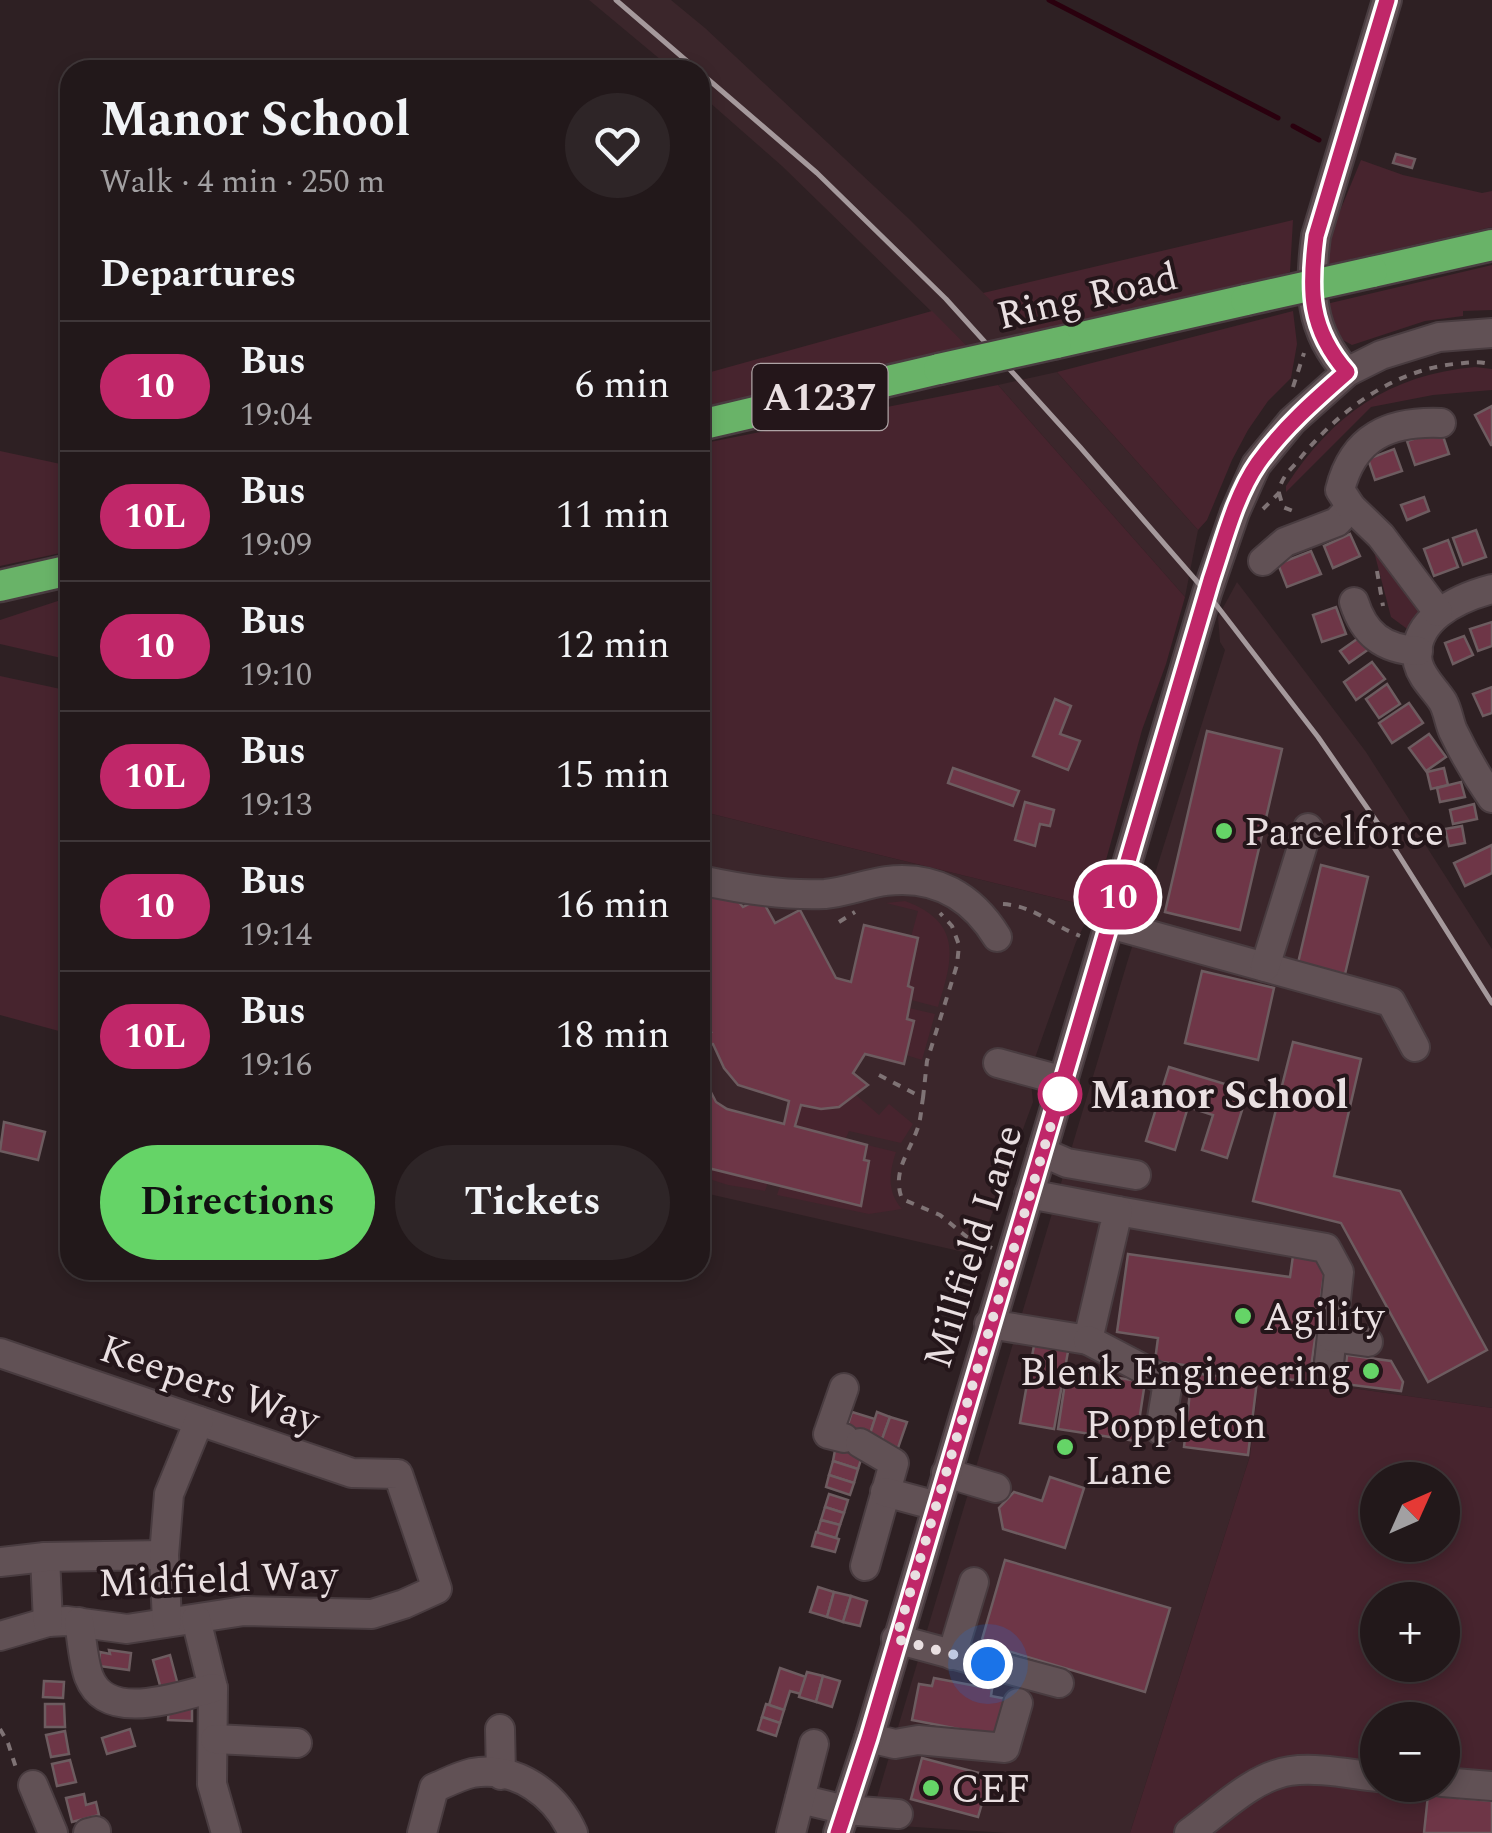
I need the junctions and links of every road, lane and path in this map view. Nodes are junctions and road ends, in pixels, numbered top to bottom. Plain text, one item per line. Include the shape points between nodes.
1 (1387, 0) edge
2 (1492, 245) edge
3 (1492, 333) edge
4 (1305, 348) dead end
5 (1492, 364) edge
6 (1347, 372) junction
7 (1284, 396) dead end
8 (710, 423) edge
9 (1441, 423) dead end
10 (1279, 493) dead end
11 (1351, 507) junction
12 (1263, 561) dead end
13 (60, 572) edge
14 (0, 586) edge
15 (1492, 589) edge
16 (1354, 602) dead end
17 (1438, 612) junction
18 (1418, 651) junction
19 (1492, 798) edge
20 (1308, 828) dead end
21 (710, 882) edge
22 (930, 906) dead end
23 (978, 910) junction
24 (856, 912) dead end
25 (839, 922) dead end
26 (952, 926) junction
27 (1107, 933) junction
28 (997, 938) dead end
29 (1265, 967) junction
30 (1415, 1047) dead end
31 (998, 1063) dead end
32 (879, 1075) dead end
33 (1064, 1082) junction
34 (923, 1098) junction
35 (1042, 1152) junction
36 (1136, 1175) dead end
37 (1029, 1194) junction
38 (1118, 1211) junction
39 (1011, 1252) junction
40 (990, 1324) junction
41 (1332, 1337) junction
42 (1088, 1340) junction
43 (1368, 1342) dead end
44 (0, 1353) edge
45 (1328, 1372) dead end
46 (844, 1388) dead end
47 (199, 1421) junction
48 (1160, 1430) dead end
49 (946, 1473) junction
50 (996, 1488) dead end
51 (885, 1492) junction
52 (936, 1506) junction
53 (164, 1554) junction
54 (45, 1557) junction
55 (0, 1562) edge
56 (865, 1566) dead end
57 (974, 1582) dead end
58 (436, 1589) joint
59 (196, 1619) junction
60 (48, 1622) junction
61 (80, 1622) junction
62 (167, 1622) junction
63 (0, 1636) edge
64 (896, 1639) junction
65 (952, 1655) junction
66 (1059, 1683) dead end
67 (214, 1688) junction
68 (1018, 1702) dead end
69 (500, 1729) dead end
70 (869, 1738) junction
71 (215, 1739) junction
72 (297, 1743) dead end
73 (814, 1744) dead end
74 (501, 1775) junction
75 (1360, 1775) edge
76 (1460, 1783) edge
77 (33, 1785) dead end
78 (1492, 1786) edge
79 (800, 1798) junction
80 (898, 1814) dead end
81 (841, 1827) edge
82 (53, 1833) edge
83 (226, 1833) edge
84 (422, 1833) edge
85 (573, 1833) edge
86 (791, 1833) edge
87 (1189, 1833) edge

1 - 6 street via 1312,263 1319,332
2 - 8 highway, Ring Road / A1237, bridge
3 - 6 street, Millfield Lane via 1412,343
4 - 7 path via 1294,387
5 - 10 path via 1436,366 1365,397 1314,440
6 - 27 street, Millfield Lane via 1292,420 1256,466 1235,512
9 - 11 street via 1385,430 1357,448 1340,490
11 - 12 street
11 - 17 street
13 - 14 highway
15 - 17 street
16 - 18 street via 1370,636
17 - 18 street
18 - 19 street via 1425,679
20 - 29 street
21 - 23 street via 826,894 889,880 918,882 944,886
22 - 26 path
23 - 26 path
23 - 27 path via 1000,904 1032,908 1062,928
23 - 28 street
24 - 25 path
26 - 34 path via 957,965 927,1061
27 - 29 street via 1182,955
27 - 33 street, Millfield Lane
29 - 30 street via 1314,988 1394,991
31 - 33 street
32 - 34 path
33 - 35 street, Millfield Lane
34 - 39 path via 899,1173 902,1199 994,1250
35 - 36 street
35 - 37 street, Millfield Lane
37 - 38 street
37 - 39 street, Millfield Lane
38 - 41 street via 1326,1248 1339,1272
38 - 42 street
39 - 40 street, Millfield Lane
40 - 42 street
40 - 49 street, Millfield Lane via 981,1388
41 - 43 street
41 - 45 street
42 - 48 street via 1168,1382
44 - 47 street, Keepers Way
46 - 51 street via 828,1434 894,1463
47 - 53 street via 168,1494
47 - 58 street, Keepers Way via 352,1473 398,1474
49 - 50 street
49 - 52 street, Millfield Lane
51 - 52 street
51 - 56 street
52 - 64 street, Millfield Lane
53 - 54 street
53 - 62 street
54 - 55 street
54 - 60 street
57 - 65 street
58 - 59 street, Midfield Way via 372,1614 244,1611
59 - 62 street, Midfield Way
59 - 67 street
60 - 61 street, Midfield Way
60 - 63 street, Midfield Way
61 - 62 street, Midfield Way via 126,1629
61 - 67 street via 90,1680 106,1697 133,1706
64 - 65 street
64 - 70 street, Millfield Lane
65 - 66 street
67 - 71 street
68 - 70 street via 1005,1748
69 - 74 street
70 - 81 street, Millfield Lane
71 - 72 street
71 - 83 street via 212,1784
73 - 79 street
74 - 84 street via 473,1773 434,1788
74 - 85 street via 539,1786 563,1810
75 - 87 street via 1277,1774
76 - 78 street
77 - 82 street
79 - 81 street
79 - 86 street
80 - 81 street

